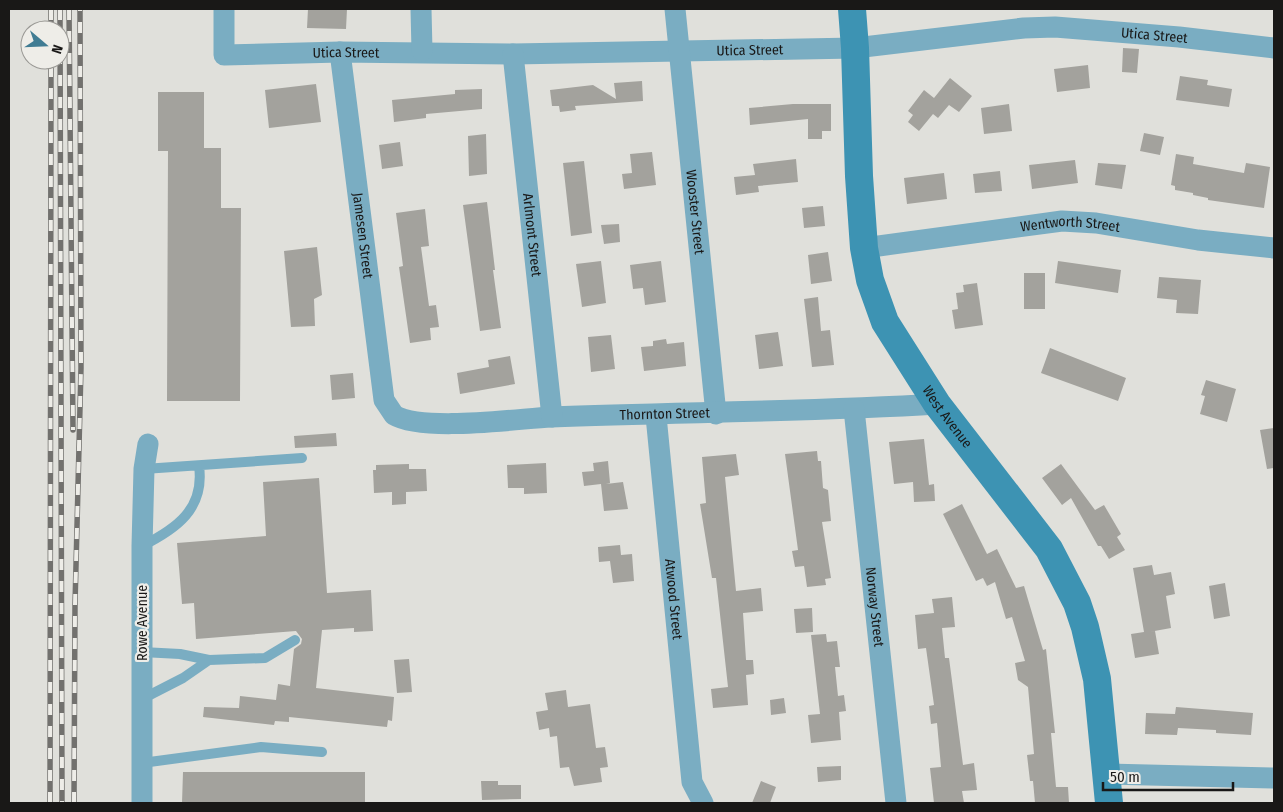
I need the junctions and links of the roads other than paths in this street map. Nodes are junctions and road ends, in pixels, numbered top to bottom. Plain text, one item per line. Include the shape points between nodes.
1 (224, 9) edge
2 (421, 9) edge
3 (675, 9) edge
4 (852, 9) edge
5 (855, 48) junction
6 (1274, 48) edge
7 (679, 50) junction
8 (422, 51) junction
9 (340, 52) junction
10 (513, 54) junction
11 (864, 248) junction
12 (1274, 248) edge
13 (937, 404) junction
14 (854, 409) junction
15 (716, 414) junction
16 (394, 415) joint
17 (656, 416) junction
18 (552, 417) junction
19 (148, 444) dead end
20 (302, 458) dead end
21 (199, 466) junction
22 (144, 468) junction
23 (142, 546) junction
24 (295, 640) dead end
25 (142, 652) junction
26 (209, 660) junction
27 (142, 699) junction
28 (322, 752) dead end
29 (142, 763) junction
30 (1107, 774) junction
31 (1274, 778) edge
32 (142, 803) edge
33 (703, 803) edge
34 (896, 803) edge
35 (1109, 803) edge

1 - 9 street, Utica Street via 224,55
2 - 8 street
3 - 7 street, Wooster Street
4 - 5 street, West Avenue
5 - 6 street, Utica Street via 1055,27
5 - 7 street, Utica Street
5 - 11 street, West Avenue
7 - 10 street, Utica Street
7 - 15 street, Wooster Street
8 - 9 street, Utica Street
8 - 10 street, Utica Street
9 - 16 street, Jamesen Street via 384,400
10 - 18 street, Arlmont Street
11 - 12 street, Wentworth Street via 1062,221
11 - 13 street, West Avenue via 870,280 885,322
13 - 14 street, Thornton Street
13 - 30 street, West Avenue via 1049,549 1077,603 1097,679
14 - 15 street, Thornton Street
14 - 34 street, Norway Street
15 - 17 street, Thornton Street
16 - 18 street, Thornton Street via 418,422 456,423
17 - 18 street, Thornton Street
17 - 33 street, Atwood Street via 692,782
19 - 22 street, Rowe Avenue
20 - 21 lane
21 - 22 lane
21 - 23 lane via 201,481 189,513 169,532
22 - 23 street, Rowe Avenue
23 - 25 street, Rowe Avenue
24 - 26 lane via 265,658
25 - 26 lane via 180,654
25 - 27 street, Rowe Avenue
26 - 27 lane
27 - 29 street, Rowe Avenue
28 - 29 lane via 261,747
29 - 32 street, Rowe Avenue
30 - 31 street
30 - 35 street, West Avenue

